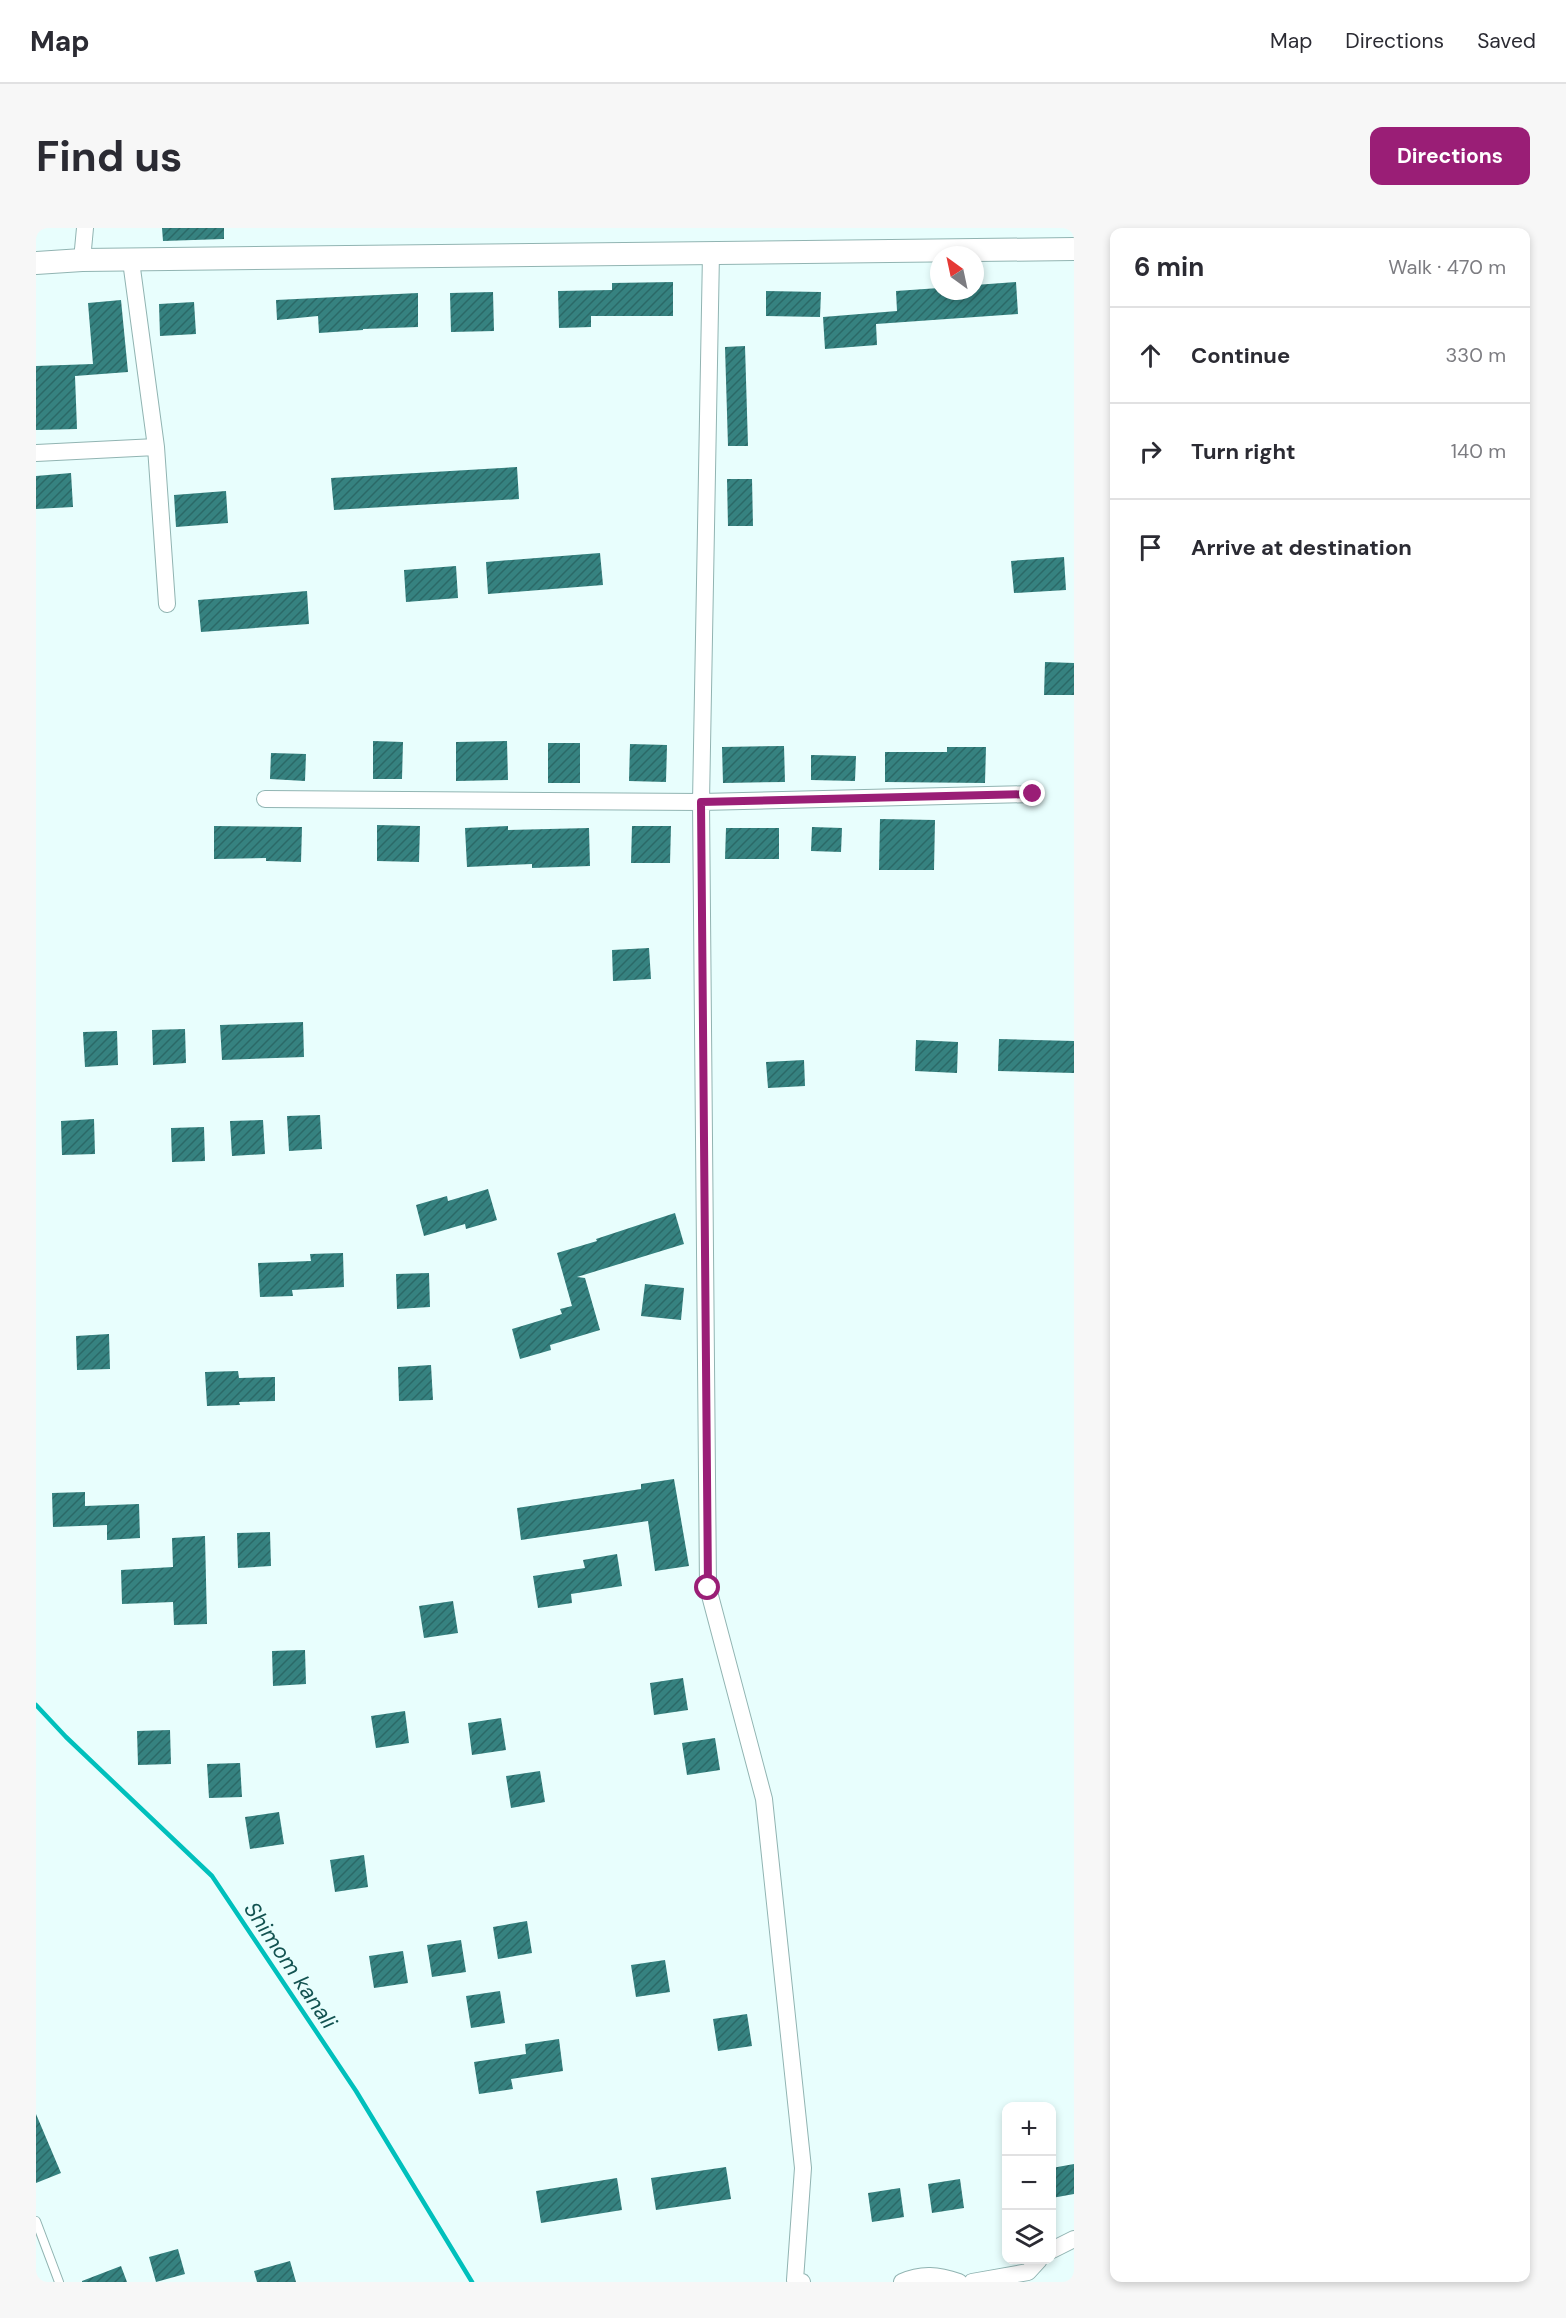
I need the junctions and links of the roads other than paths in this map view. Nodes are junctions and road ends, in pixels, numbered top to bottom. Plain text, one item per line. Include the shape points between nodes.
1 (85, 228) edge
2 (1074, 249) edge
3 (711, 252) junction
4 (82, 260) junction
5 (131, 261) junction
6 (36, 263) edge
7 (156, 447) junction
8 (36, 453) edge
9 (167, 604) dead end
10 (1033, 794) dead end
11 (265, 799) dead end
12 (701, 802) junction
13 (36, 2221) edge
14 (1074, 2239) edge
15 (1056, 2248) edge
16 (1035, 2264) edge
17 (798, 2281) edge
18 (59, 2282) edge
19 (902, 2282) edge
20 (959, 2282) edge
21 (972, 2282) edge

1 - 4 street
2 - 3 street
3 - 5 street
3 - 12 street
4 - 5 street
4 - 6 street
5 - 7 street
7 - 8 street
7 - 9 street
10 - 12 street
11 - 12 street
12 - 17 street via 708,1588 764,1799 803,2168
13 - 18 lane
14 - 15 street
16 - 21 street via 1028,2272
19 - 20 street via 930,2275

